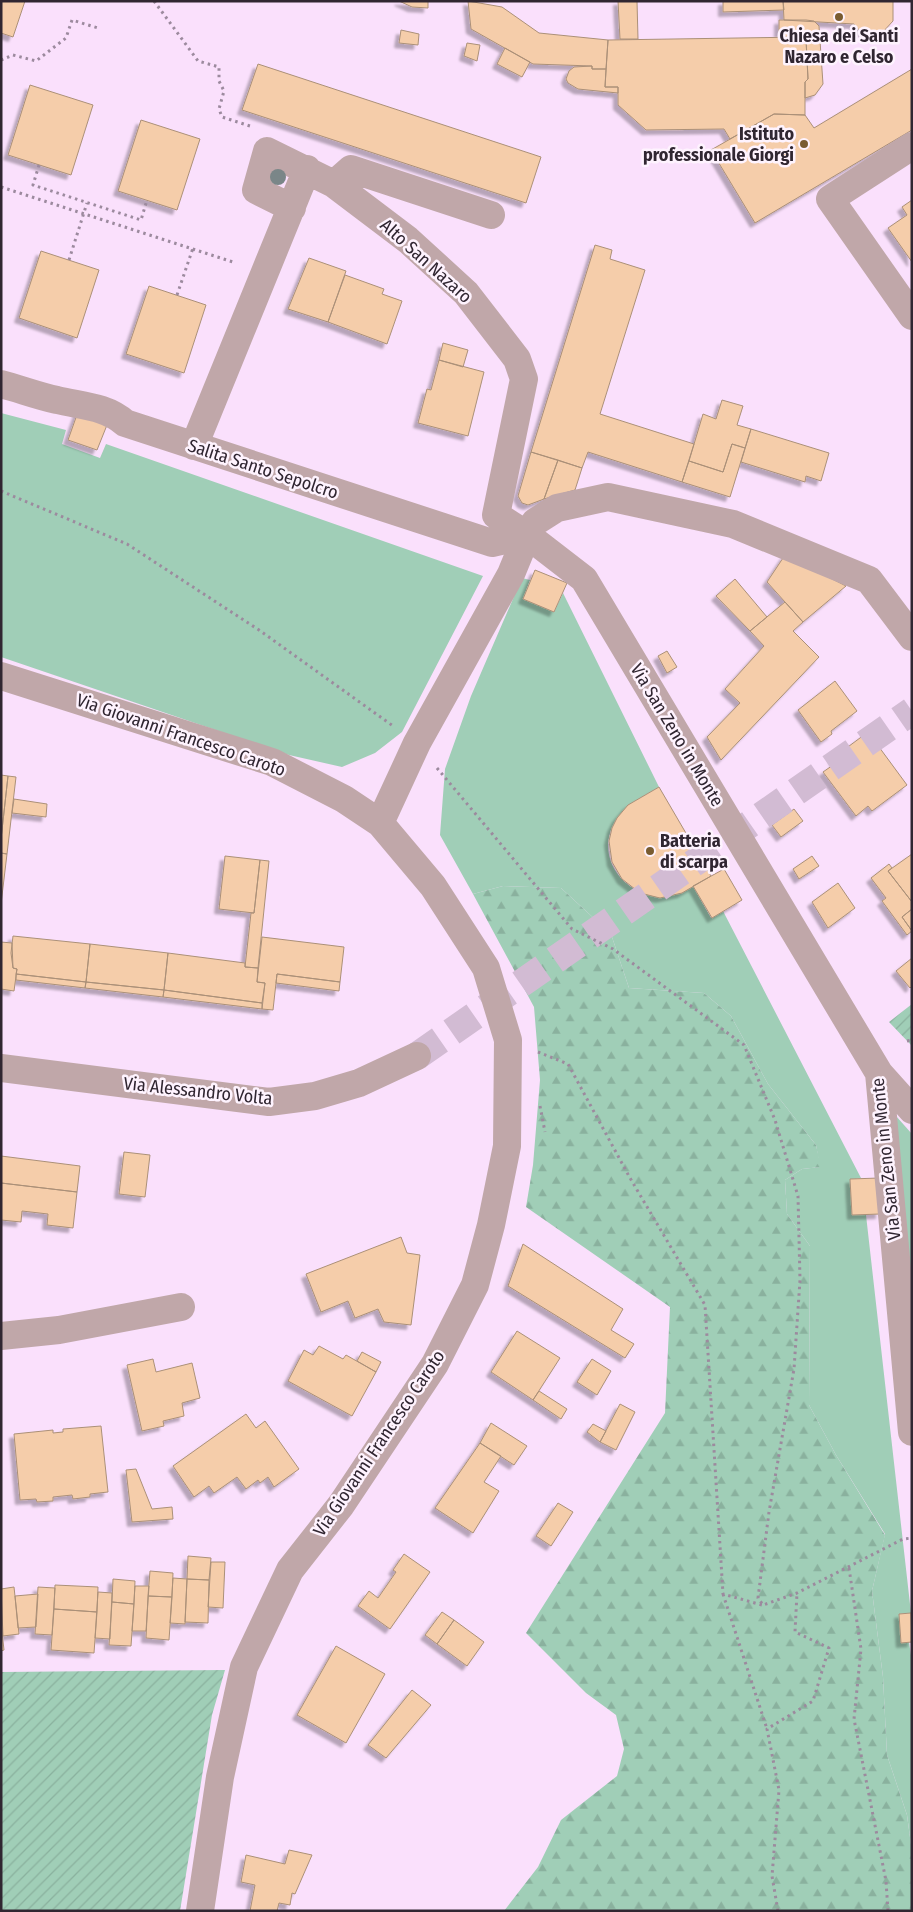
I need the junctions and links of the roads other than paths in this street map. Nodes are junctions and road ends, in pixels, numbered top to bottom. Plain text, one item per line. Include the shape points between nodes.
1 (912, 146) edge
2 (307, 170) junction
3 (334, 184) junction
4 (292, 208) junction
5 (491, 215) dead end
6 (912, 316) edge
7 (1, 384) edge
8 (194, 446) junction
9 (527, 535) junction
10 (912, 637) edge
11 (1, 676) edge
12 (380, 823) junction
13 (417, 1056) tunnel mouth
14 (1, 1068) edge
15 (879, 1073) junction
16 (912, 1110) edge
17 (181, 1307) dead end
18 (1, 1336) edge
19 (912, 1432) edge
20 (200, 1911) edge

1 - 6 street via 830,199
2 - 3 street, Alto San Nazaro
2 - 4 street
2 - 4 street, Alto San Nazaro via 267,151 256,190
3 - 5 street via 351,169
3 - 9 street, Alto San Nazaro via 408,240 466,293 517,359 524,380 496,515
4 - 8 street
7 - 8 street, Salita Santo Sepolcro via 115,414 125,423
8 - 9 street, Salita Santo Sepolcro via 492,543
9 - 10 street via 535,522 558,508 608,497 734,524 869,580
9 - 12 street via 511,574 417,743
9 - 15 street, Via San Zeno in Monte via 584,579
11 - 12 street, Via Giovanni Francesco Caroto via 272,762 344,799
12 - 20 street, Via Giovanni Francesco Caroto via 433,886 486,968 508,1040 507,1146 475,1285 435,1364 341,1505 290,1570 244,1667 220,1777
13 - 14 street, Via Alessandro Volta via 359,1083 315,1096 268,1102
15 - 16 street
15 - 19 street, Via San Zeno in Monte
17 - 18 street via 59,1330

